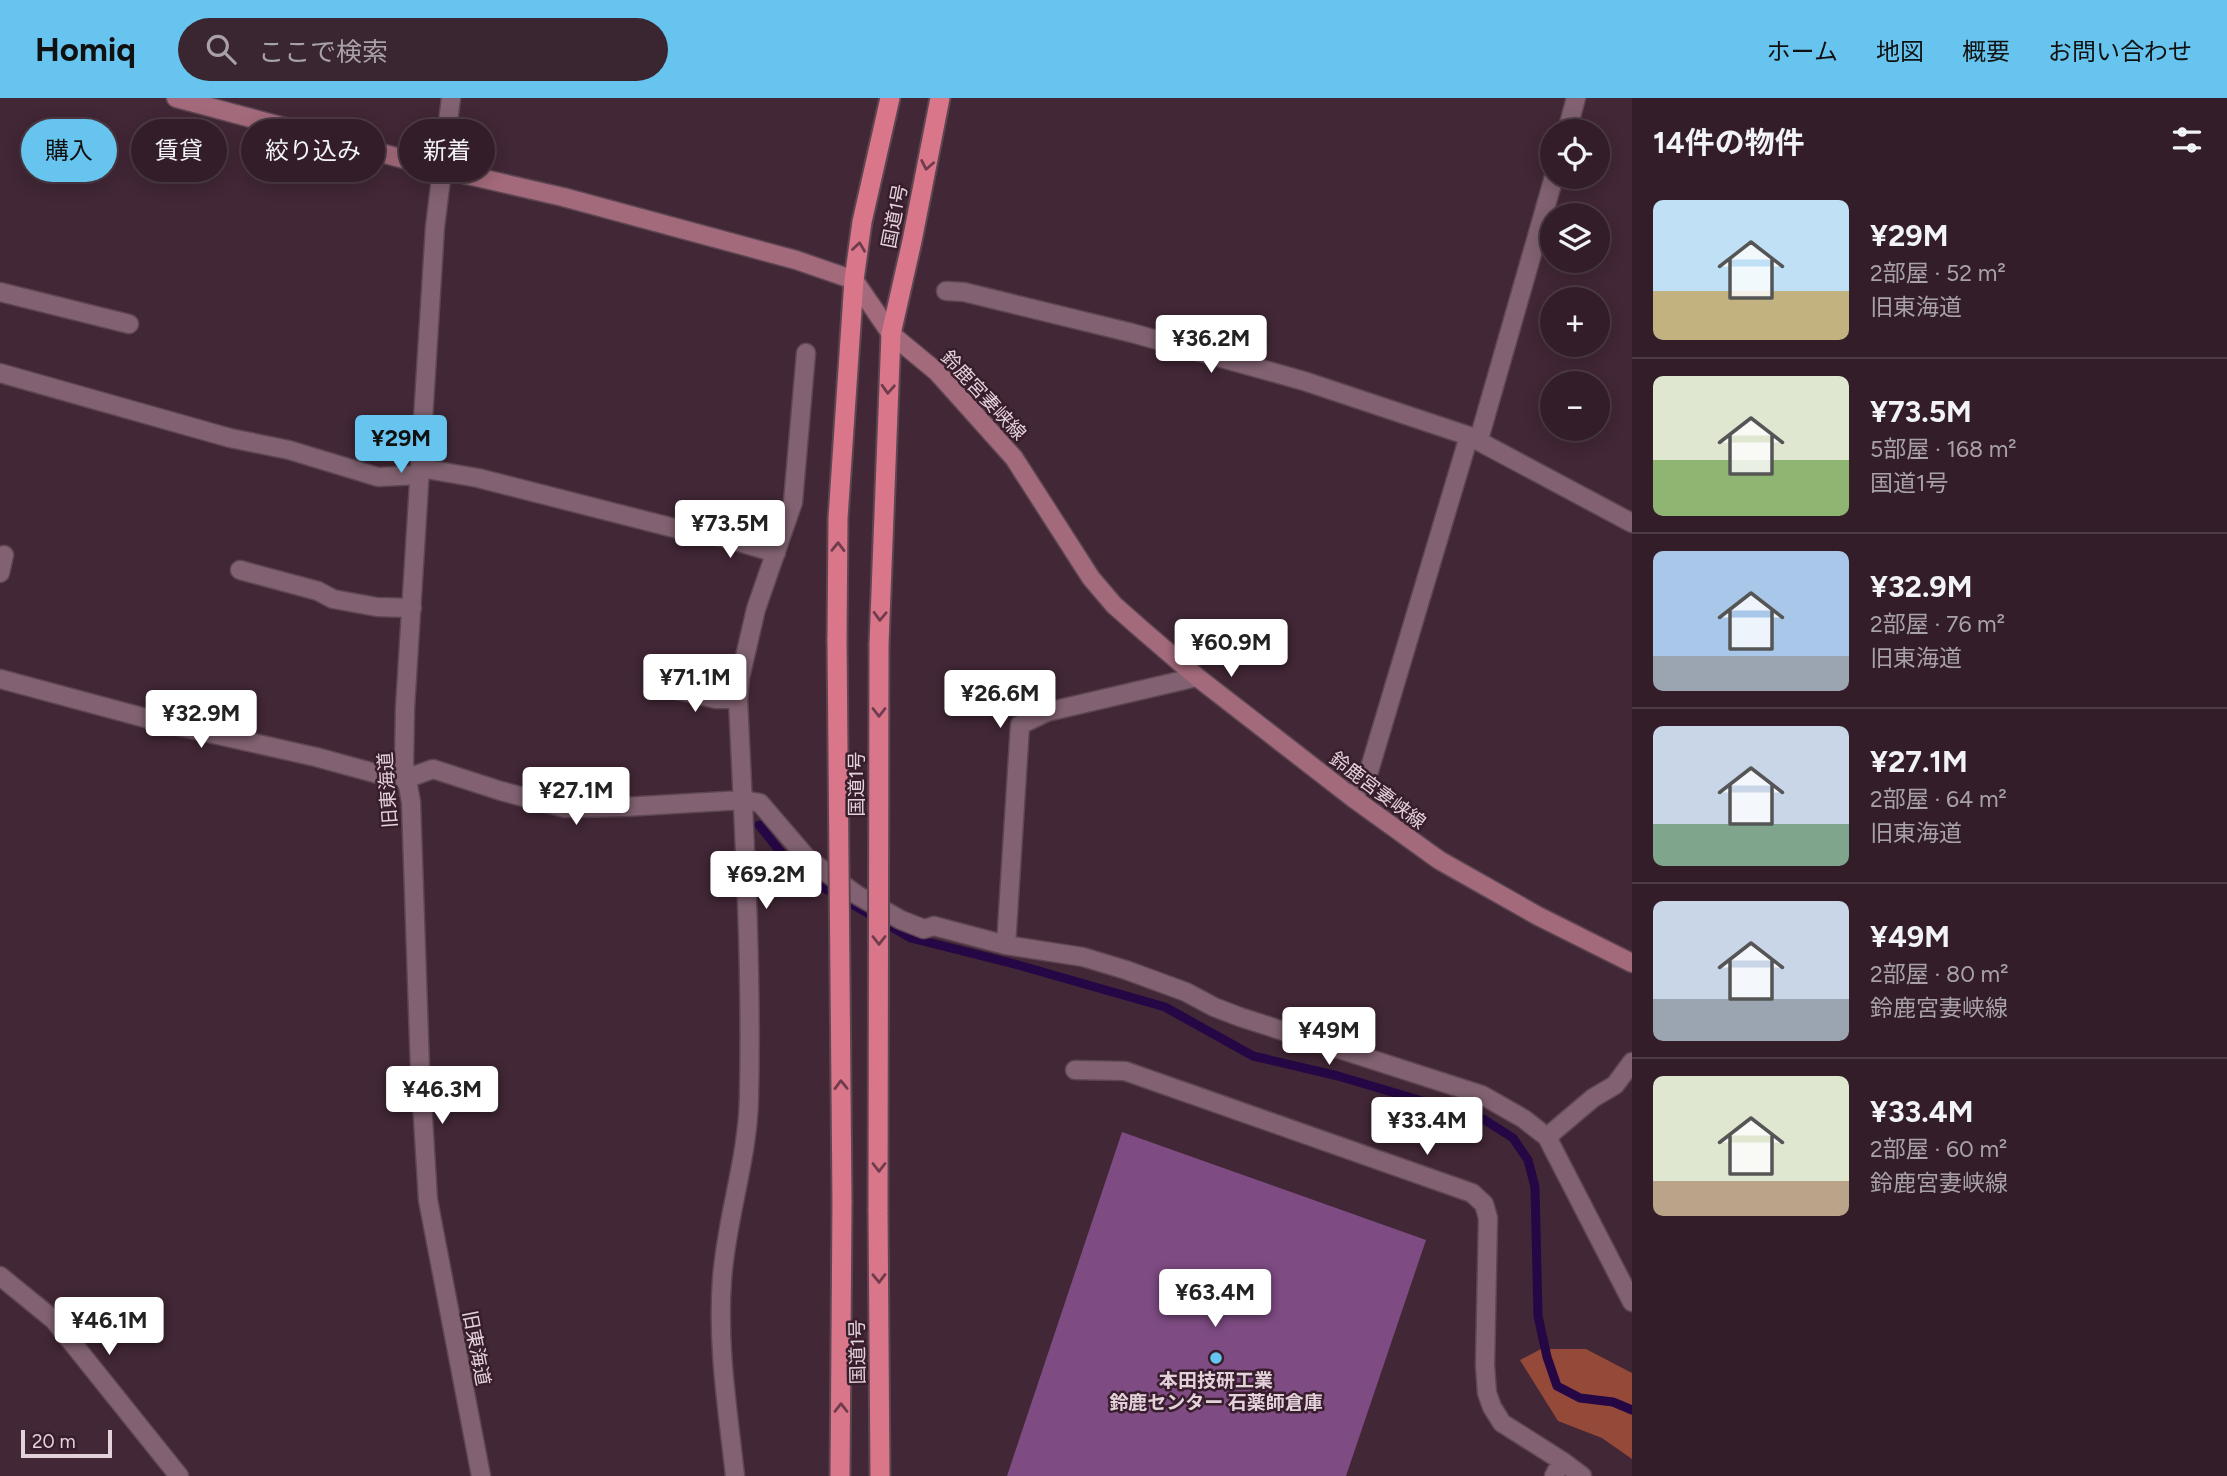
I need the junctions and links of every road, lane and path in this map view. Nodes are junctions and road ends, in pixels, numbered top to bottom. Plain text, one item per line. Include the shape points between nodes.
1 (176, 98) edge
2 (451, 98) edge
3 (890, 98) edge
4 (940, 98) edge
5 (1576, 98) edge
6 (448, 119) edge
7 (1570, 119) edge
8 (399, 158) edge
9 (495, 181) edge
10 (440, 182) edge
11 (1550, 189) edge
12 (854, 280) junction
13 (946, 291) dead end
14 (0, 292) edge
15 (129, 324) dead end
16 (891, 334) junction
17 (806, 353) dead end
18 (0, 373) edge
19 (1474, 438) junction
20 (420, 472) junction
21 (1632, 523) edge
22 (776, 553) junction
23 (4, 555) dead end
24 (240, 570) dead end
25 (0, 573) edge
26 (412, 608) junction
27 (1197, 677) junction
28 (0, 679) edge
29 (656, 685) dead end
30 (738, 699) junction
31 (408, 778) junction
32 (1353, 798) junction
33 (743, 800) junction
34 (1006, 945) junction
35 (1632, 963) edge
36 (1632, 1062) edge
37 (1075, 1070) dead end
38 (1547, 1138) junction
39 (0, 1276) edge
40 (1632, 1302) edge
41 (1558, 1469) edge
42 (179, 1476) edge
43 (481, 1476) edge
44 (735, 1476) edge
45 (840, 1476) edge
46 (880, 1476) edge
47 (1582, 1476) edge

1 - 8 main road
2 - 6 street, 旧東海道
12 -> 3 highway, 国道1号
4 -> 16 highway, 国道1号
5 - 7 street
9 - 12 main road via 796,260
10 - 20 street, 旧東海道
11 - 19 street
12 - 16 main road, 鈴鹿宮妻峡線
45 -> 12 highway, 国道1号, bridge via 838,518
13 - 19 street via 1132,333 1304,381
14 - 15 street
16 - 27 main road, 鈴鹿宮妻峡線 via 937,372 1014,458 1091,578 1114,605
16 -> 46 highway, 国道1号, bridge via 879,644
17 - 22 street via 793,502
18 - 20 street via 378,477
19 - 21 street
19 - 32 street via 1369,771
20 - 22 street via 478,478 682,530 688,527
20 - 26 street, 旧東海道
22 - 30 street via 756,609
23 - 25 street
24 - 26 street via 317,591 333,600
26 - 31 street, 旧東海道 via 404,764
27 - 32 main road, 鈴鹿宮妻峡線
27 - 34 street via 1047,712 1020,725
28 - 31 street via 164,723
29 - 30 street via 716,699
30 - 33 street
31 - 33 street via 433,769 565,808
31 - 43 street, 旧東海道 via 428,1200
32 - 35 main road, 鈴鹿宮妻峡線 via 1472,880
33 - 34 street via 760,803 808,859 901,920
33 - 44 street via 750,1099 722,1278 720,1338
34 - 38 street via 1083,957 1126,970 1240,1017 1482,1095
36 - 38 street via 1615,1085
37 - 41 street via 1125,1071 1472,1194 1484,1204 1488,1218 1487,1393 1502,1423
38 - 40 street
39 - 42 street via 54,1320
41 - 47 street

